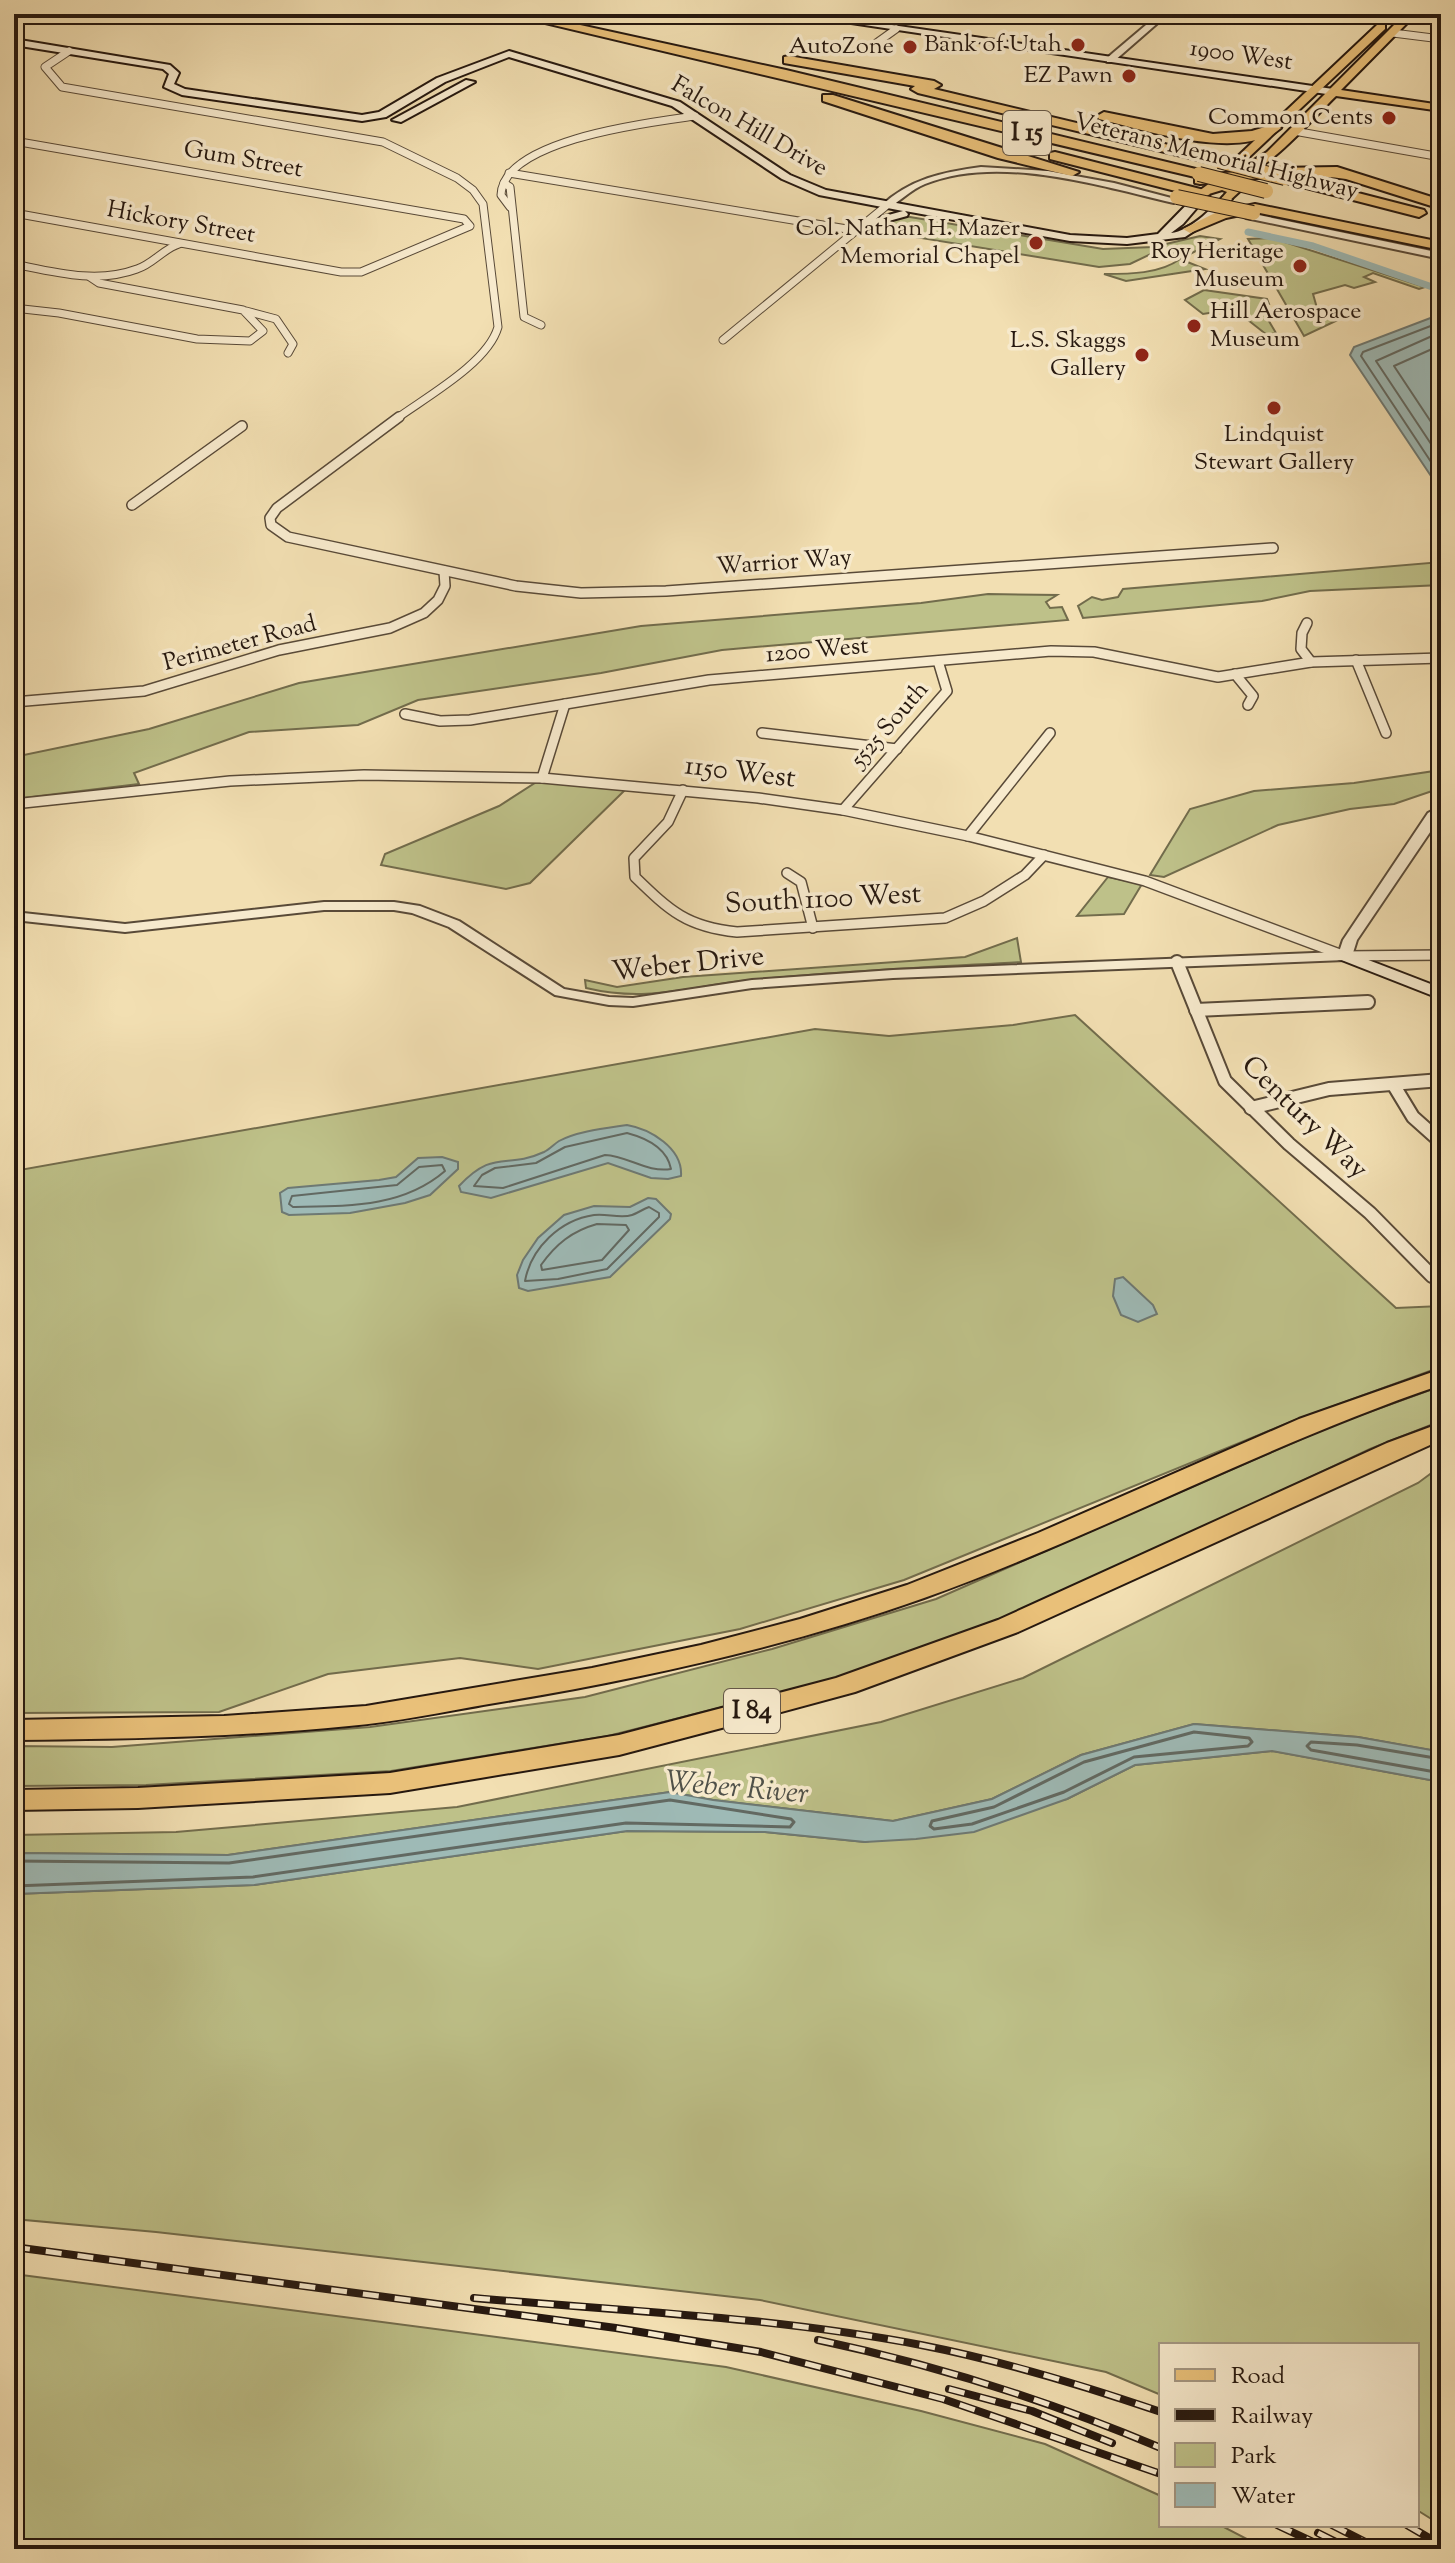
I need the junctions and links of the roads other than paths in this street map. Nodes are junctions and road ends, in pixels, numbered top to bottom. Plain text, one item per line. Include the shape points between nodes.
1 (581, 14) edge
2 (796, 14) edge
3 (1164, 14) edge
4 (1395, 14) edge
5 (1411, 14) edge
6 (520, 16) edge
7 (896, 29) junction
8 (1393, 33) junction
9 (1441, 39) edge
10 (14, 42) edge
11 (868, 49) dead end
12 (69, 51) junction
13 (529, 60) junction
14 (1110, 60) junction
15 (906, 83) junction
16 (799, 88) junction
17 (1313, 89) junction
18 (1333, 92) junction
19 (1441, 108) edge
20 (1067, 109) dead end
21 (1082, 112) dead end
22 (695, 116) junction
23 (1274, 128) junction
24 (1175, 131) junction
25 (1294, 131) junction
26 (14, 141) edge
27 (1271, 154) junction
28 (1441, 157) edge
29 (1243, 170) junction
30 (509, 173) junction
31 (1351, 175) junction
32 (1141, 178) junction
33 (1224, 186) junction
34 (1203, 194) junction
35 (1175, 198) junction
36 (1227, 199) joint
37 (1441, 205) edge
38 (886, 206) junction
39 (14, 213) edge
40 (1320, 219) junction
41 (1441, 219) edge
42 (1003, 226) junction
43 (863, 227) junction
44 (1190, 229) junction
45 (1441, 237) edge
46 (1161, 238) junction
47 (187, 244) junction
48 (1441, 246) edge
49 (1441, 255) edge
50 (14, 264) edge
51 (341, 272) joint
52 (90, 277) junction
53 (14, 308) edge
54 (243, 310) junction
55 (541, 325) dead end
56 (723, 340) dead end
57 (288, 353) dead end
58 (242, 426) dead end
59 (132, 505) dead end
60 (1273, 548) dead end
61 (444, 571) junction
62 (1437, 619) dead end
63 (1307, 623) dead end
64 (1441, 641) edge
65 (1441, 658) edge
66 (1356, 660) junction
67 (938, 661) junction
68 (1311, 662) junction
69 (1235, 674) junction
70 (14, 702) edge
71 (565, 704) junction
72 (1248, 705) dead end
73 (405, 714) dead end
74 (762, 733) dead end
75 (1050, 733) dead end
76 (1386, 733) dead end
77 (897, 749) junction
78 (542, 778) junction
79 (683, 790) junction
80 (14, 804) edge
81 (843, 810) junction
82 (1441, 810) edge
83 (968, 836) junction
84 (1044, 855) junction
85 (787, 873) dead end
86 (14, 916) edge
87 (813, 928) junction
88 (1441, 955) edge
89 (1345, 956) junction
90 (1177, 962) junction
91 (1441, 994) edge
92 (1368, 1002) dead end
93 (1196, 1010) junction
94 (1441, 1080) edge
95 (1393, 1084) junction
96 (1251, 1108) junction
97 (1441, 1142) edge
98 (1441, 1280) edge
99 (1441, 1377) edge
100 (1441, 1431) edge
101 (14, 1730) edge
102 (14, 1800) edge

1 - 15 highway, Veterans Memorial Highway / I 15
2 - 7 main road, 1900 West
3 - 14 street
4 - 17 main road
5 - 8 main road
6 - 16 highway
6 - 45 highway, Veterans Memorial Highway / I 15, bridge via 786,74
7 - 11 street
7 - 14 main road, 1900 West
8 - 9 street
8 - 18 main road
10 - 12 main road
12 - 13 main road via 157,68 162,73 157,84 174,96 336,123 374,124 395,120 451,89
12 - 13 main road, Falcon Hill Drive via 166,67 174,73 168,85 182,92 362,118 382,115 441,80 506,53
12 - 61 street, Warrior Way via 45,69 66,88 376,140 473,190 483,204 496,338 480,357 273,511 270,521 302,541
13 - 22 main road, Falcon Hill Drive via 644,93
14 - 17 main road, 1900 West
15 - 20 highway
15 - 41 highway, Veterans Memorial Highway / I 15, bridge
16 - 32 highway
16 - 35 highway via 1003,155
17 - 18 main road, 1900 West
17 - 23 main road
18 - 19 main road, 1900 West
18 - 25 main road
21 - 24 highway
22 - 30 street via 571,139
22 - 38 main road, Falcon Hill Drive via 804,187
23 - 24 highway via 1235,140
23 - 29 main road via 1240,160
24 - 29 highway via 1206,140
25 - 27 main road
25 - 28 street
26 - 51 street, Gum Street via 464,219 470,226 361,272
27 - 29 main road
27 - 31 highway
29 - 31 highway
29 - 32 highway via 1201,179
29 - 33 main road
29 - 40 highway via 1247,192 1254,197
30 - 43 street
30 - 55 street via 501,187 502,199 510,207 524,317
31 - 37 highway
32 - 34 highway
33 - 34 main road via 1210,187
33 - 36 main road via 1234,191
34 - 46 main road
35 - 38 street via 1041,173 999,171 926,181
35 - 49 highway, bridge
36 - 44 main road
38 - 42 main road, Falcon Hill Drive
38 - 43 street
39 - 47 street, Hickory Street
40 - 44 highway via 1255,208
40 - 48 highway
42 - 43 main road via 898,213
42 - 46 main road via 1099,241
43 - 56 street
44 - 46 main road
47 - 51 street, Hickory Street
47 - 52 street via 169,246 136,270
50 - 52 street
52 - 54 street
53 - 54 street via 232,342 250,341 263,331
54 - 57 street via 276,319 293,344
58 - 59 street
60 - 61 street, Warrior Way via 617,593 538,589
61 - 70 street, Perimeter Road via 445,586 438,600 424,613 390,628 279,650 144,691
62 - 64 street
63 - 68 street via 1301,649
65 - 66 street, 1200 West
66 - 68 street, 1200 West
66 - 76 street
67 - 69 street, 1200 West via 1094,652 1200,675
67 - 71 street, 1200 West via 709,680
67 - 77 street, 5525 South via 947,691
68 - 69 street, 1200 West
69 - 72 street via 1253,696
71 - 73 street, 1200 West via 470,720
71 - 78 street
74 - 77 street
75 - 83 street
77 - 81 street, 5525 South
78 - 79 street, 1150 West
78 - 80 street, 1150 West via 379,775 230,781
79 - 81 street, 1150 West
79 - 87 street, South 1100 West via 668,822 634,858 635,877 680,920 705,930
81 - 83 street, 1150 West
82 - 89 street via 1350,940
83 - 84 street, 1150 West
84 - 87 street, South 1100 West via 1025,875 945,918
84 - 89 street, 1150 West via 1145,881
85 - 87 street via 801,882
86 - 90 street, Weber Drive via 125,928 324,906 405,907 454,924 560,992 633,1002 810,979
88 - 89 street, 1150 West
89 - 90 street, Weber Drive
89 - 91 main road
90 - 93 street, Century Way
92 - 93 street
93 - 96 street, Century Way via 1220,1074
94 - 95 street
95 - 96 street via 1329,1089
95 - 97 street via 1413,1117
96 - 98 street, Century Way
99 - 101 highway, I 84 via 1322,1419 1051,1539 919,1590 756,1641 551,1685 352,1717 182,1729
100 - 102 highway, I 84 via 1008,1626 845,1685 733,1716 619,1745 390,1783

